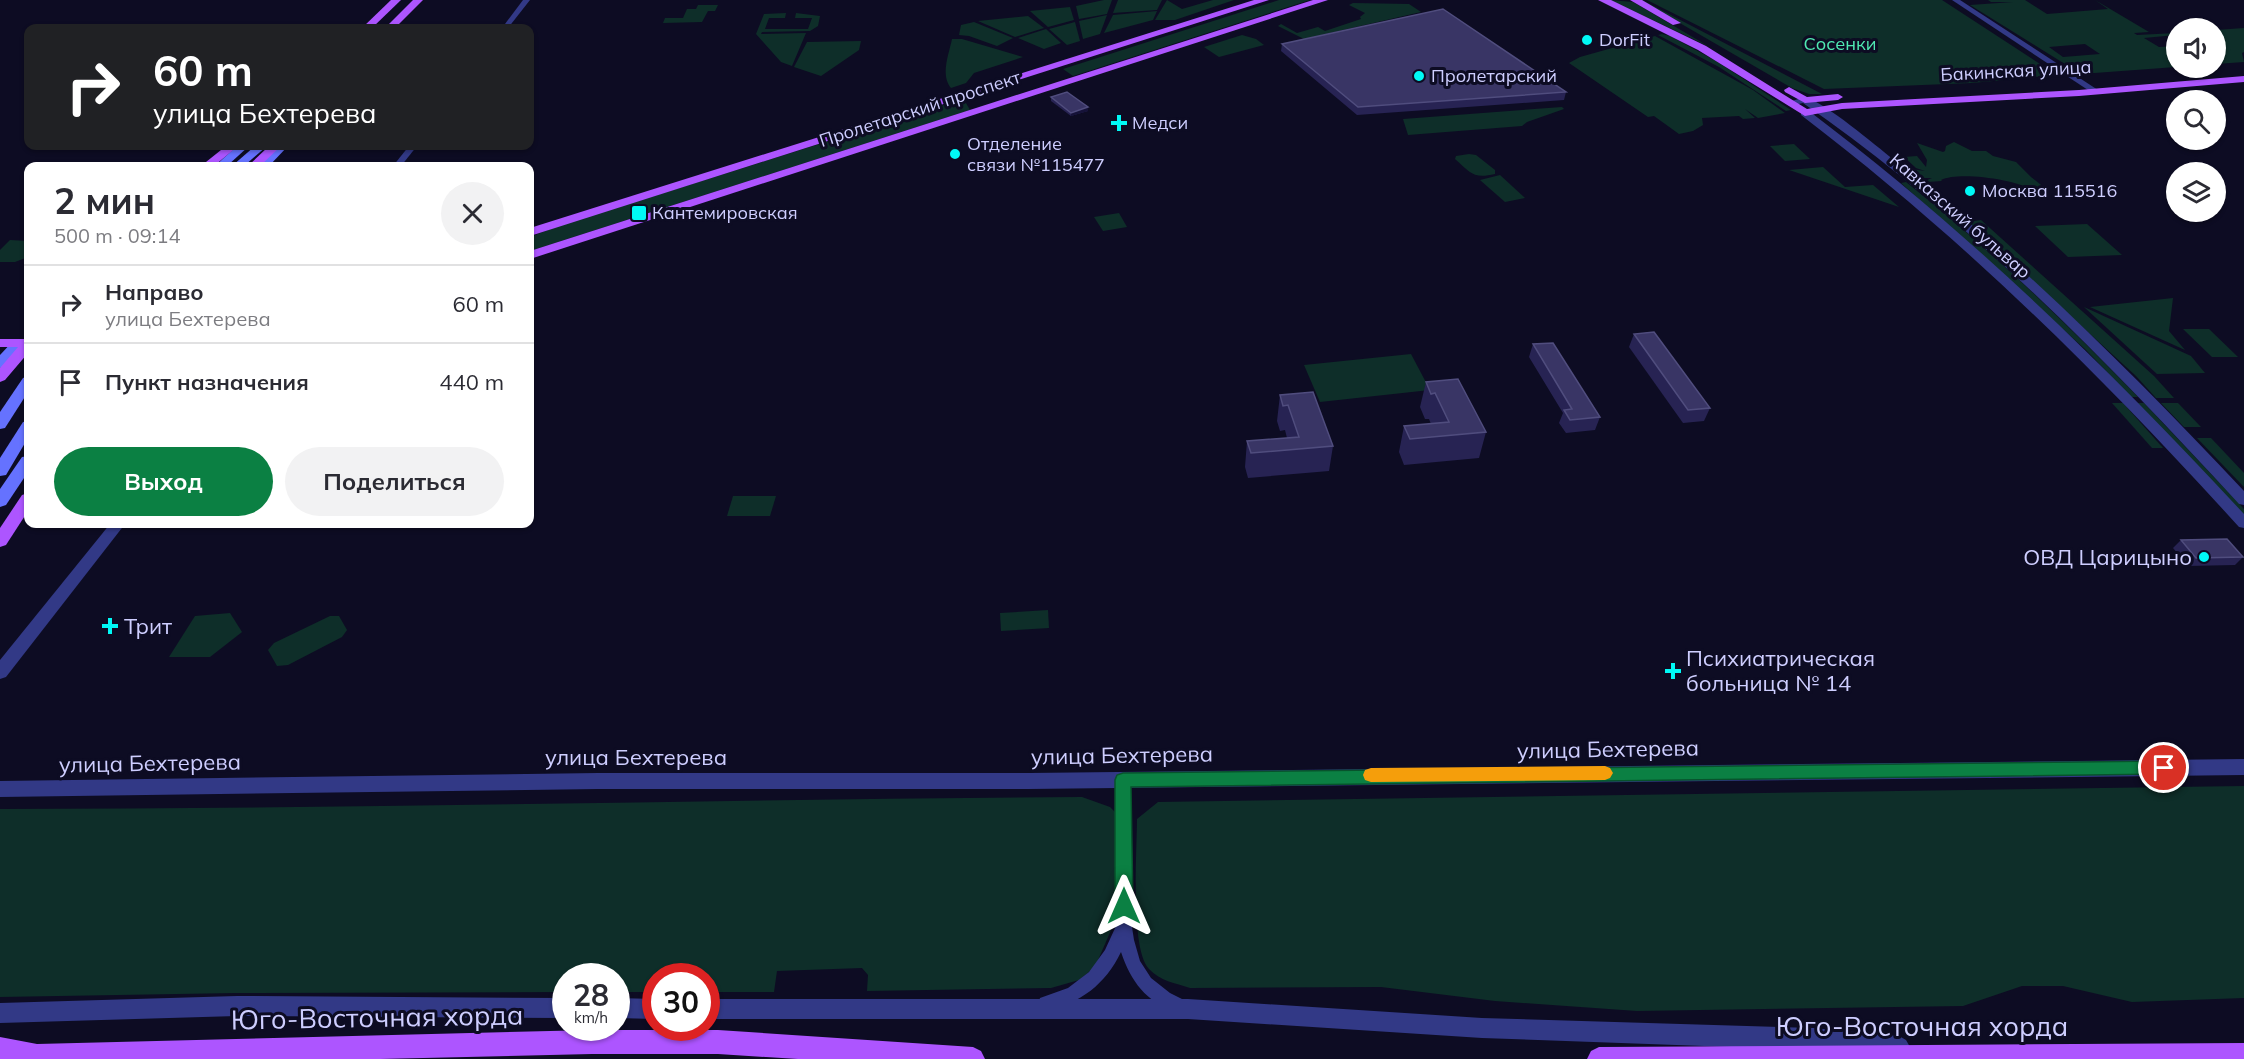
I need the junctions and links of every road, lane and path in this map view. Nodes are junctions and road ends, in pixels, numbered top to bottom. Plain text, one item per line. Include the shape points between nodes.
1 (396, 0) edge
2 (418, 0) edge
3 (527, 0) edge
4 (1264, 0) edge
5 (1323, 0) edge
6 (1603, 0) edge
7 (1635, 0) edge
8 (1955, 0) edge
9 (371, 24) edge
10 (395, 24) edge
11 (508, 24) edge
12 (2244, 70) edge
13 (2244, 79) edge
14 (2085, 84) junction
15 (2097, 92) junction
16 (1805, 107) junction
17 (1820, 110) junction
18 (227, 150) edge
19 (239, 150) edge
20 (256, 150) edge
21 (271, 150) edge
22 (278, 150) edge
23 (212, 162) edge
24 (225, 162) edge
25 (243, 162) edge
26 (258, 162) edge
27 (267, 162) edge
28 (534, 231) edge
29 (534, 254) edge
30 (24, 343) edge
31 (24, 344) edge
32 (2, 354) edge
33 (24, 356) edge
34 (0, 377) edge
35 (24, 387) edge
36 (24, 419) edge
37 (0, 422) edge
38 (24, 432) edge
39 (24, 467) edge
40 (0, 471) edge
41 (2244, 500) edge
42 (0, 501) edge
43 (24, 505) edge
44 (2244, 523) edge
45 (115, 528) edge
46 (0, 541) edge
47 (0, 672) edge
48 (2244, 767) edge
49 (1123, 780) junction
50 (0, 789) edge
51 (1124, 927) junction
52 (552, 1008) edge
53 (720, 1009) edge
54 (1188, 1009) junction
55 (1019, 1011) junction
56 (0, 1013) edge
57 (0, 1049) edge
58 (2244, 1055) edge
59 (0, 1056) edge
60 (37, 1056) junction
61 (1995, 1056) junction
62 (973, 1059) edge
63 (1599, 1059) edge

1 - 9 main road
2 - 10 main road
3 - 11 street
4 - 28 main road, Пролетарский проспект
5 - 29 main road, Пролетарский проспект
6 - 16 main road, Кавказский бульвар via 1702,48 1790,103
7 - 16 main road, Кавказский бульвар
8 - 14 street
12 - 14 main road, Бакинская улица
13 - 15 main road, Бакинская улица
14 - 15 street
14 - 16 main road, Бакинская улица
15 - 17 main road, Бакинская улица
16 - 17 main road, Бакинская улица
16 - 44 street, Кавказский бульвар via 2007,280 2110,381
17 - 41 street, Кавказский бульвар via 1924,191 2055,306
18 - 23 main road
19 - 24 main road
20 - 25 main road
21 - 26 main road
22 - 27 main road
30 - 32 main road
31 - 34 main road
32 - 33 main road
35 - 37 main road
36 - 37 main road
38 - 40 main road
39 - 42 main road
43 - 46 main road
45 - 47 street
48 - 49 street, улица Бехтерева
49 - 50 street, улица Бехтерева via 657,780
49 - 51 street
51 - 54 street via 1127,949 1146,987 1162,999
51 - 55 street via 1115,952 1098,976 1054,1002
52 - 56 street via 237,1006
53 - 55 street
54 - 55 street
54 - 61 street via 1482,1028 1812,1039
57 - 60 main road, Юго-Восточная хорда
58 - 61 main road, Юго-Восточная хорда
59 - 60 main road
60 - 62 main road, Юго-Восточная хорда via 718,1042
61 - 63 main road, Юго-Восточная хорда

